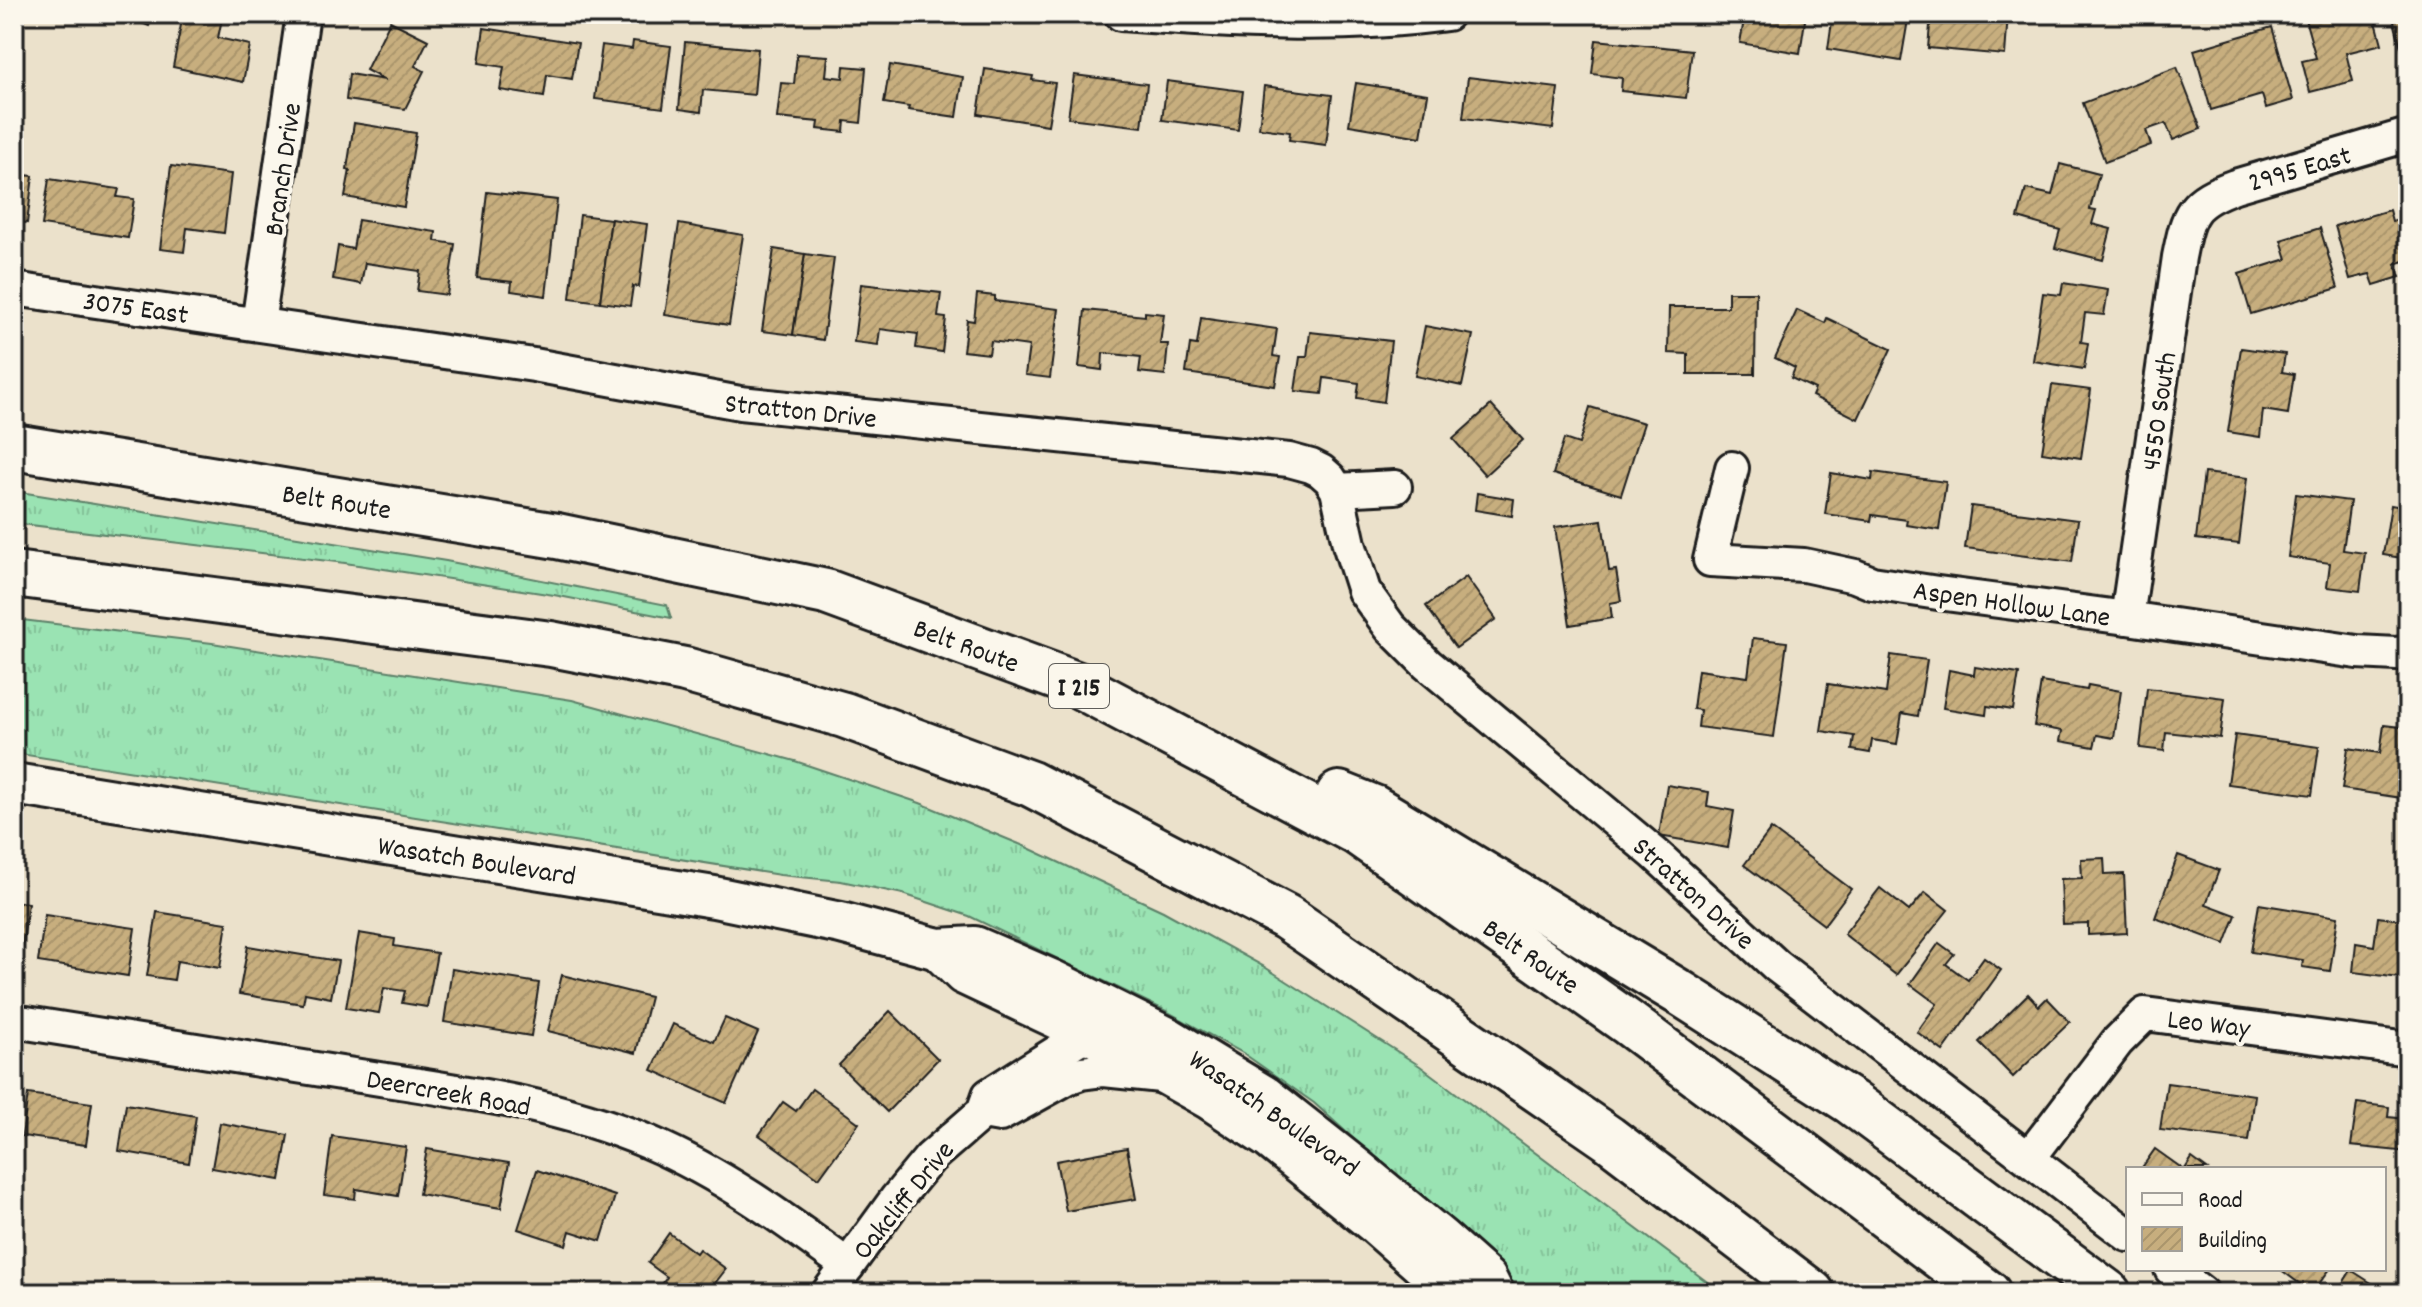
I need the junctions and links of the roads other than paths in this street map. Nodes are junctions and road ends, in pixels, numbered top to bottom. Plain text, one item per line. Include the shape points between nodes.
1 (303, 14) edge
2 (1121, 14) edge
3 (1447, 14) edge
4 (1256, 19) edge
5 (2408, 135) edge
6 (2195, 207) joint
7 (14, 289) edge
8 (258, 324) junction
9 (14, 447) edge
10 (1732, 468) dead end
11 (1395, 487) dead end
12 (1337, 490) junction
13 (14, 574) edge
14 (2127, 618) junction
15 (2408, 652) edge
16 (1078, 685) junction
17 (14, 784) edge
18 (14, 1021) edge
19 (1102, 1023) junction
20 (2408, 1049) edge
21 (1169, 1076) junction
22 (983, 1112) junction
23 (2029, 1158) junction
24 (2126, 1233) edge
25 (848, 1266) junction
26 (2174, 1271) edge
27 (828, 1293) edge
28 (1454, 1293) edge
29 (1493, 1293) edge
30 (1812, 1293) edge
31 (1988, 1293) edge
32 (2108, 1293) edge
33 (2202, 1293) edge

1 - 8 street, Branch Drive
2 - 4 street
3 - 4 street via 1354,23
5 - 6 street, 2995 East via 2235,186
6 - 14 street, 4550 South via 2179,257
7 - 8 street, 3075 East
8 - 12 street, Stratton Drive via 534,365 729,402 1289,460 1321,471
9 - 16 highway, Belt Route / I 215 via 557,536 826,592
10 - 14 street, Aspen Hollow Lane via 1710,560 1804,565 1872,583
11 - 12 street
12 - 23 street, Stratton Drive via 1364,591 1427,664 1655,854 1777,966
13 - 30 highway via 551,644 685,670 844,715 1031,784 1286,917 1608,1138
14 - 15 street, Aspen Hollow Lane via 2357,652
16 - 31 highway, Belt Route / I 215 via 1358,833 1627,1022
16 - 32 highway via 1374,808 1851,1102
17 - 19 street, Wasatch Boulevard via 714,897 841,923 938,949 964,974
18 - 25 street, Deercreek Road via 475,1094 573,1115 648,1142 712,1174
19 - 21 street, Wasatch Boulevard
19 - 22 street, Oakcliff Drive via 989,1095
19 - 29 street, Wasatch Boulevard via 1170,1039 1264,1096 1441,1239 1486,1279
20 - 23 street, Leo Way via 2145,1014 2117,1042
21 - 22 street, Oakcliff Drive via 1081,1073 1000,1115
21 - 28 street, Wasatch Boulevard via 1269,1138
22 - 25 street, Oakcliff Drive via 930,1158
23 - 24 street, Stratton Drive
25 - 27 street, Oakcliff Drive
26 - 33 street

